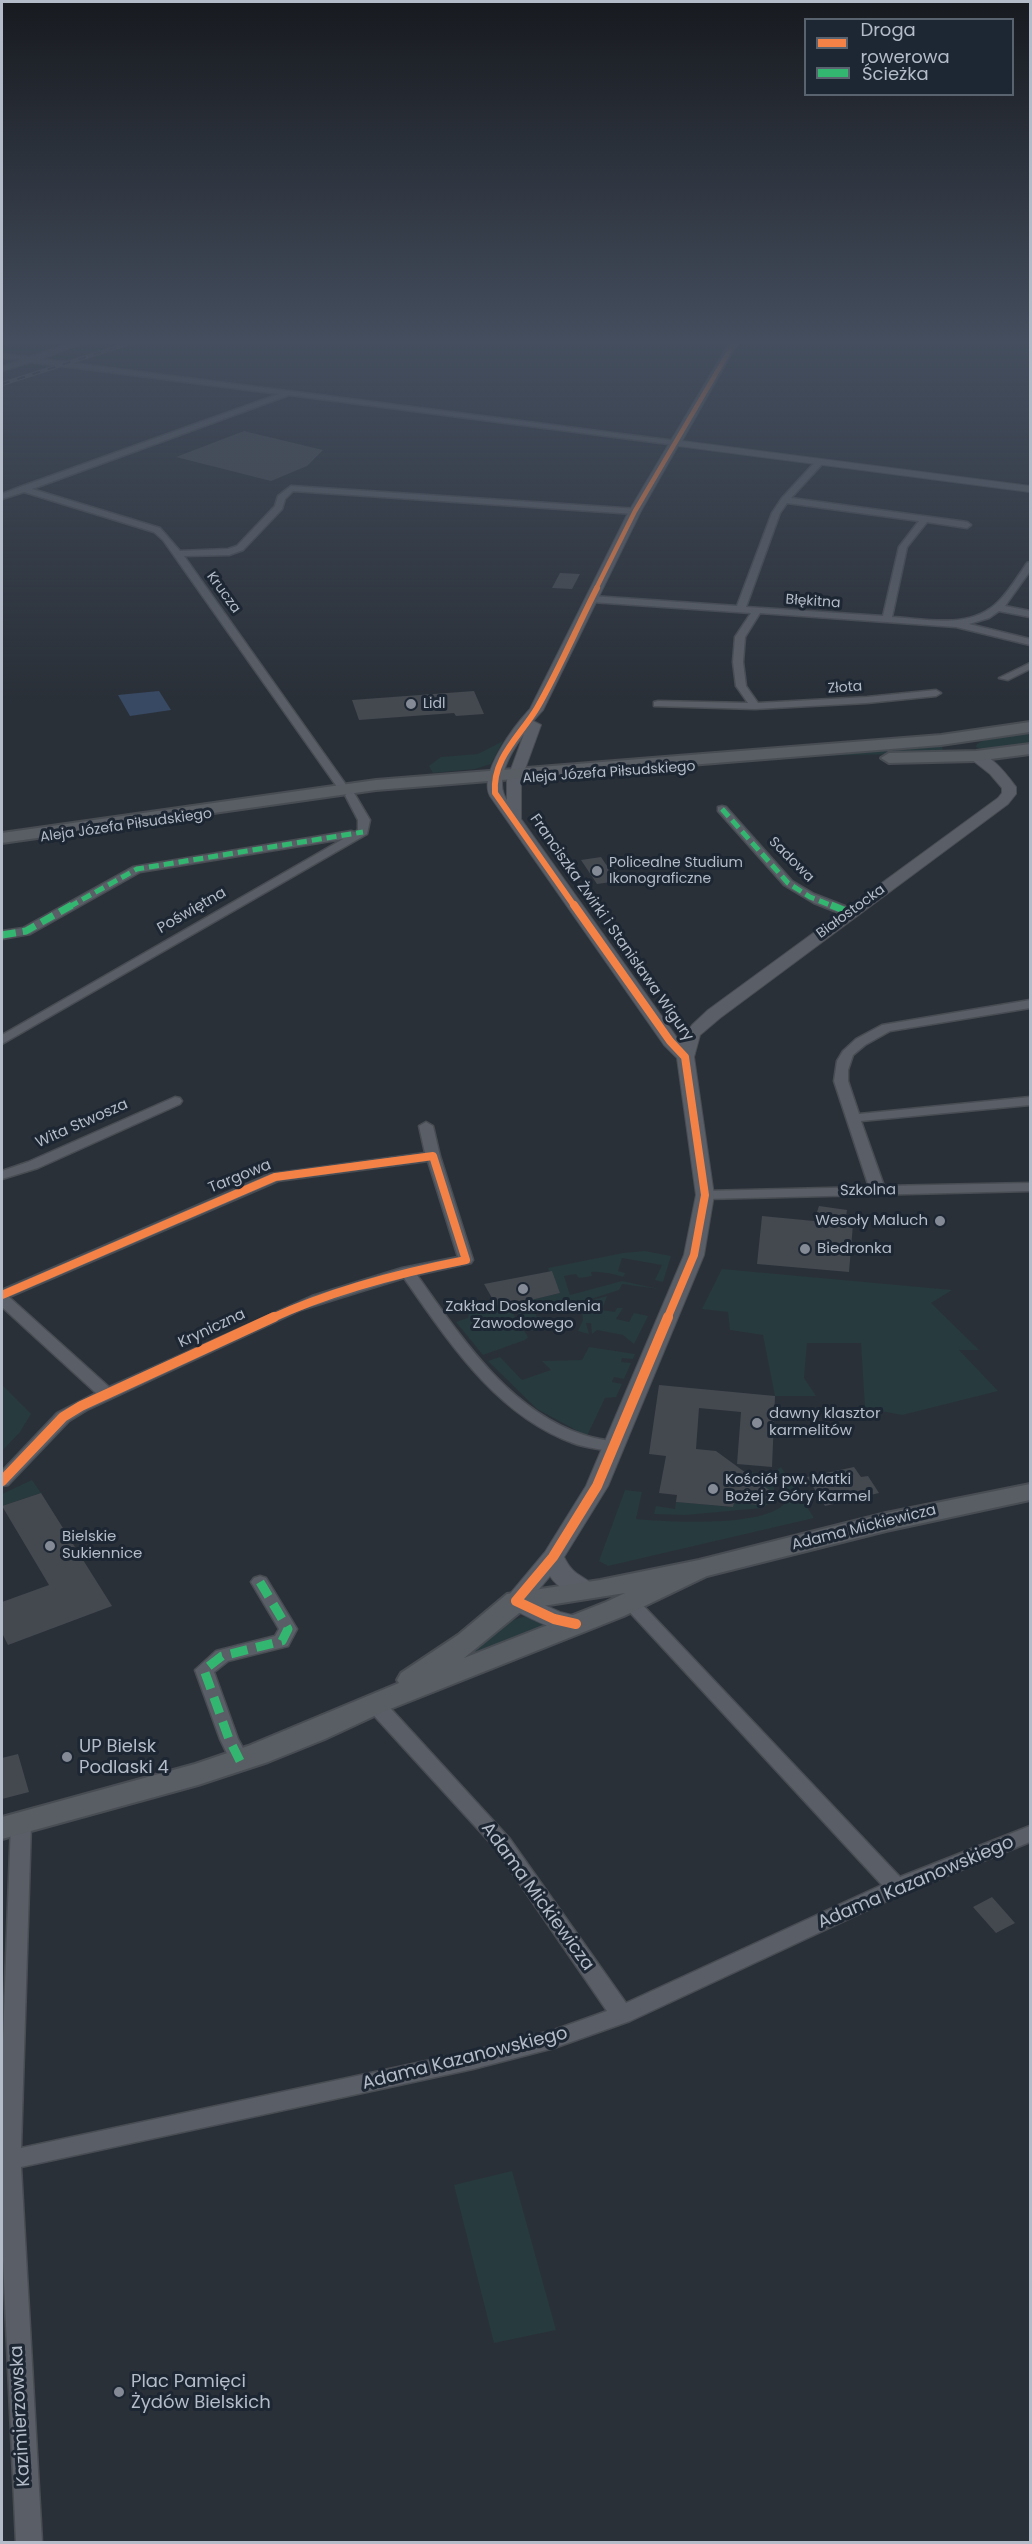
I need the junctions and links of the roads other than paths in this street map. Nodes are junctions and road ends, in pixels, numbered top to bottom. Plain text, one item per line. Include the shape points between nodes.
1 (99, 462) edge
2 (665, 462) edge
3 (820, 462) joint
4 (23, 489) junction
5 (1030, 489) edge
6 (2, 497) edge
7 (785, 500) junction
8 (635, 511) junction
9 (925, 519) junction
10 (967, 525) dead end
11 (177, 554) junction
12 (1030, 565) edge
13 (592, 599) junction
14 (999, 608) junction
15 (740, 610) junction
16 (757, 611) junction
17 (1030, 614) edge
18 (887, 620) junction
19 (956, 624) junction
20 (1030, 642) edge
21 (1030, 666) edge
22 (1004, 678) dead end
23 (936, 693) dead end
24 (658, 704) dead end
25 (755, 706) junction
26 (528, 726) junction
27 (1030, 727) edge
28 (982, 735) junction
29 (1030, 749) edge
30 (1005, 753) junction
31 (976, 756) junction
32 (995, 771) junction
33 (515, 777) junction
34 (495, 778) junction
35 (347, 792) junction
36 (722, 809) dead end
37 (514, 818) junction
38 (363, 832) junction
39 (2, 838) edge
40 (2, 844) edge
41 (851, 912) junction
42 (2, 935) edge
43 (1030, 1004) edge
44 (2, 1040) edge
45 (685, 1058) junction
46 (175, 1101) dead end
47 (1030, 1101) edge
48 (855, 1118) junction
49 (426, 1126) dead end
50 (433, 1156) junction
51 (2, 1175) edge
52 (1030, 1188) edge
53 (878, 1191) junction
54 (705, 1195) junction
55 (407, 1271) junction
56 (2, 1295) edge
57 (2, 1299) edge
58 (107, 1394) junction
59 (614, 1448) junction
60 (2, 1481) edge
61 (1030, 1492) edge
62 (553, 1557) junction
63 (699, 1569) junction
64 (260, 1582) dead end
65 (586, 1591) junction
66 (516, 1601) junction
67 (630, 1602) junction
68 (576, 1624) junction
69 (375, 1704) junction
70 (240, 1761) junction
71 (11, 1826) edge
72 (1030, 1834) edge
73 (897, 1887) junction
74 (622, 2015) junction
75 (9, 2160) junction
76 (28, 2542) edge

1 - 4 street
2 - 8 street, Franciszka Żwirki i Stanisława Wigury
3 - 5 street
3 - 7 street
4 - 6 street
4 - 11 street, Krucza via 157,530
7 - 9 street
7 - 15 street via 776,513
8 - 11 street via 291,488 281,498 279,507 240,548
8 - 13 street, Franciszka Żwirki i Stanisława Wigury
9 - 10 street
9 - 18 street via 903,547
11 - 35 street, Krucza
12 - 14 street
13 - 15 street, Błękitna
13 - 26 street, Franciszka Żwirki i Stanisława Wigury
14 - 17 street
14 - 19 street via 990,615
15 - 16 street, Błękitna
16 - 18 street, Błękitna
16 - 25 street via 740,637 738,662 741,686
18 - 19 street, Błękitna
19 - 20 street, Błękitna
21 - 22 street
23 - 25 street, Złota
24 - 25 street, Złota
26 - 33 street, Franciszka Żwirki i Stanisława Wigury
26 - 34 street, Franciszka Żwirki i Stanisława Wigury
27 - 28 main road
28 - 31 main road via 969,746
28 - 33 main road, Aleja Józefa Piłsudskiego
29 - 30 main road
30 - 31 main road, Aleja Józefa Piłsudskiego
30 - 32 street
31 - 32 street, Białostocka
31 - 33 main road, Aleja Józefa Piłsudskiego via 761,762
32 - 41 street, Białostocka via 1009,787 1003,801
33 - 34 main road, Aleja Józefa Piłsudskiego
33 - 37 street, Franciszka Żwirki i Stanisława Wigury
34 - 35 main road, Aleja Józefa Piłsudskiego
34 - 37 street, Franciszka Żwirki i Stanisława Wigury via 495,793
35 - 38 street via 364,820
35 - 39 main road, Aleja Józefa Piłsudskiego
35 - 40 main road, Aleja Józefa Piłsudskiego
36 - 41 street, Sadowa via 788,883 809,898
37 - 45 street, Franciszka Żwirki i Stanisława Wigury
38 - 42 street via 137,869 26,931
38 - 44 street, Poświętna
41 - 45 street, Białostocka via 695,1029 687,1041
43 - 48 street via 914,1022 866,1038 849,1051 840,1066 841,1081
45 - 54 street, Franciszka Żwirki i Stanisława Wigury
46 - 51 street, Wita Stwosza
47 - 48 street
48 - 53 street
49 - 50 street
50 - 55 street, Kryniczna via 466,1260
50 - 56 street, Targowa via 275,1178
52 - 53 street, Szkolna
53 - 54 street, Szkolna
54 - 59 street, Franciszka Żwirki i Stanisława Wigury via 694,1255
55 - 58 street, Kryniczna via 296,1307
55 - 59 street via 452,1333 528,1414 579,1440
57 - 58 street
58 - 60 street, Kryniczna via 63,1417
59 - 62 street, Franciszka Żwirki i Stanisława Wigury via 597,1486
61 - 63 main road, Adama Mickiewicza via 959,1505
62 - 65 street via 561,1575
62 - 66 street, Franciszka Żwirki i Stanisława Wigury
63 - 65 main road, Adama Mickiewicza
63 - 67 main road, Adama Mickiewicza
64 - 70 street via 288,1629 282,1641 222,1656 204,1670
65 - 66 main road, Adama Mickiewicza
66 - 68 street via 554,1619
66 - 69 main road, Adama Mickiewicza via 468,1642
67 - 68 main road, Adama Mickiewicza
67 - 73 street
68 - 69 main road, Adama Mickiewicza
69 - 70 main road, Adama Mickiewicza
69 - 74 street, Adama Mickiewicza via 503,1844
70 - 71 main road, Adama Mickiewicza
71 - 75 street, Kazimierzowska
72 - 73 street, Adama Kazanowskiego
73 - 74 street, Adama Kazanowskiego
74 - 75 street, Adama Kazanowskiego via 555,2039 473,2060
75 - 76 street, Kazimierzowska

